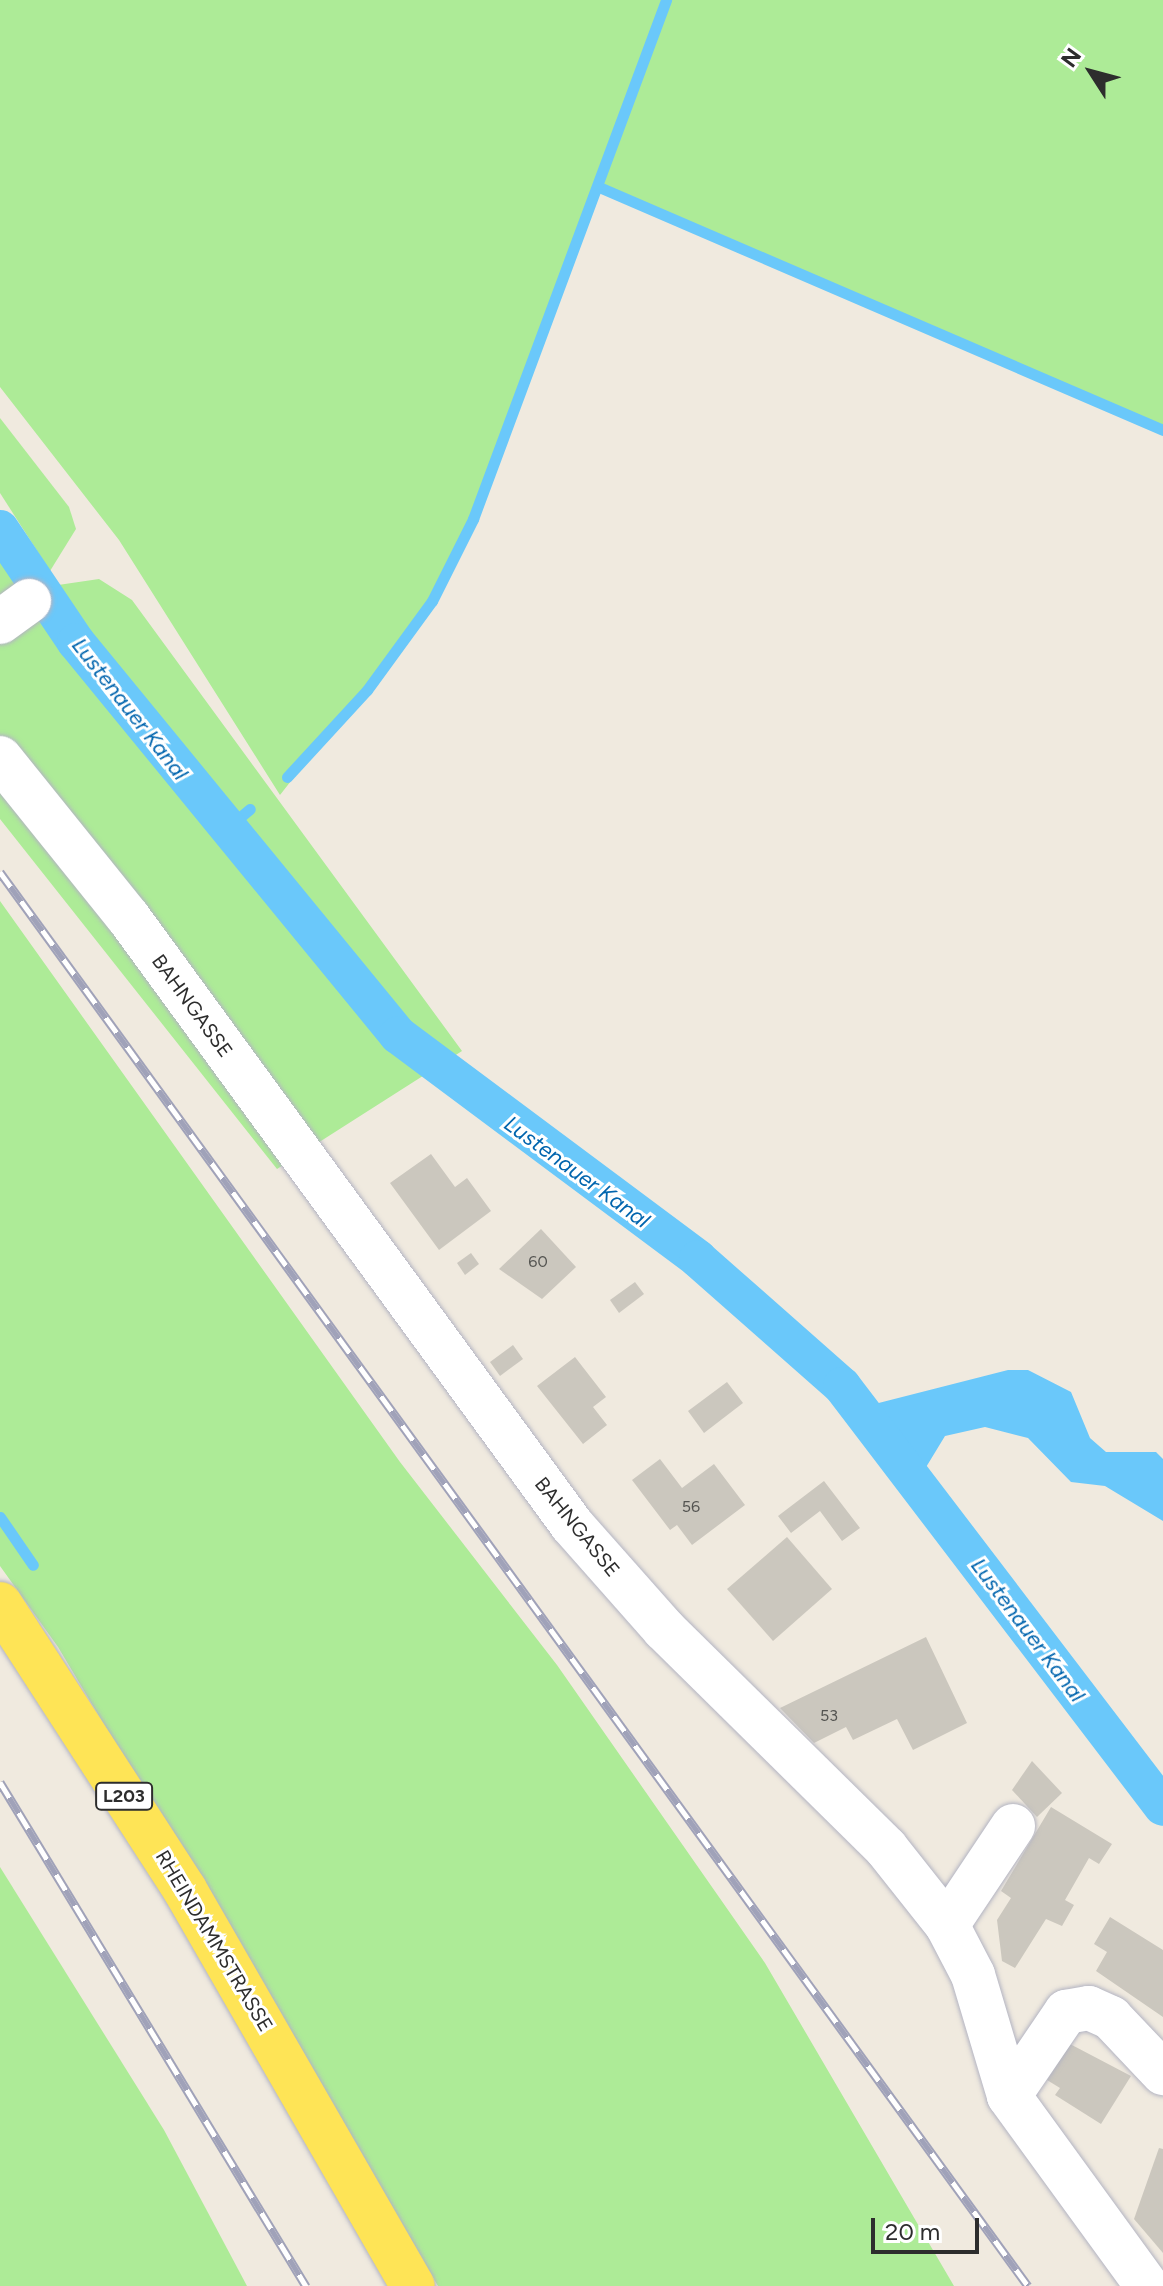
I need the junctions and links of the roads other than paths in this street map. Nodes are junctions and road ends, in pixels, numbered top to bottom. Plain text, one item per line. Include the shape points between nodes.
1 (0, 758) edge
2 (0, 1604) edge
3 (1013, 1826) dead end
4 (947, 1925) junction
5 (1163, 2073) edge
6 (1009, 2096) junction
7 (413, 2286) edge
8 (1147, 2286) edge

1 - 4 street, BAHNGASSE via 128,917 572,1525 664,1629 886,1848
2 - 7 main road, RHEINDAMMSTRASSE / L203 via 185,1890
3 - 4 street
4 - 6 street, BAHNGASSE via 973,1975
5 - 6 street via 1111,2018 1089,2008 1066,2012
6 - 8 street, BAHNGASSE

